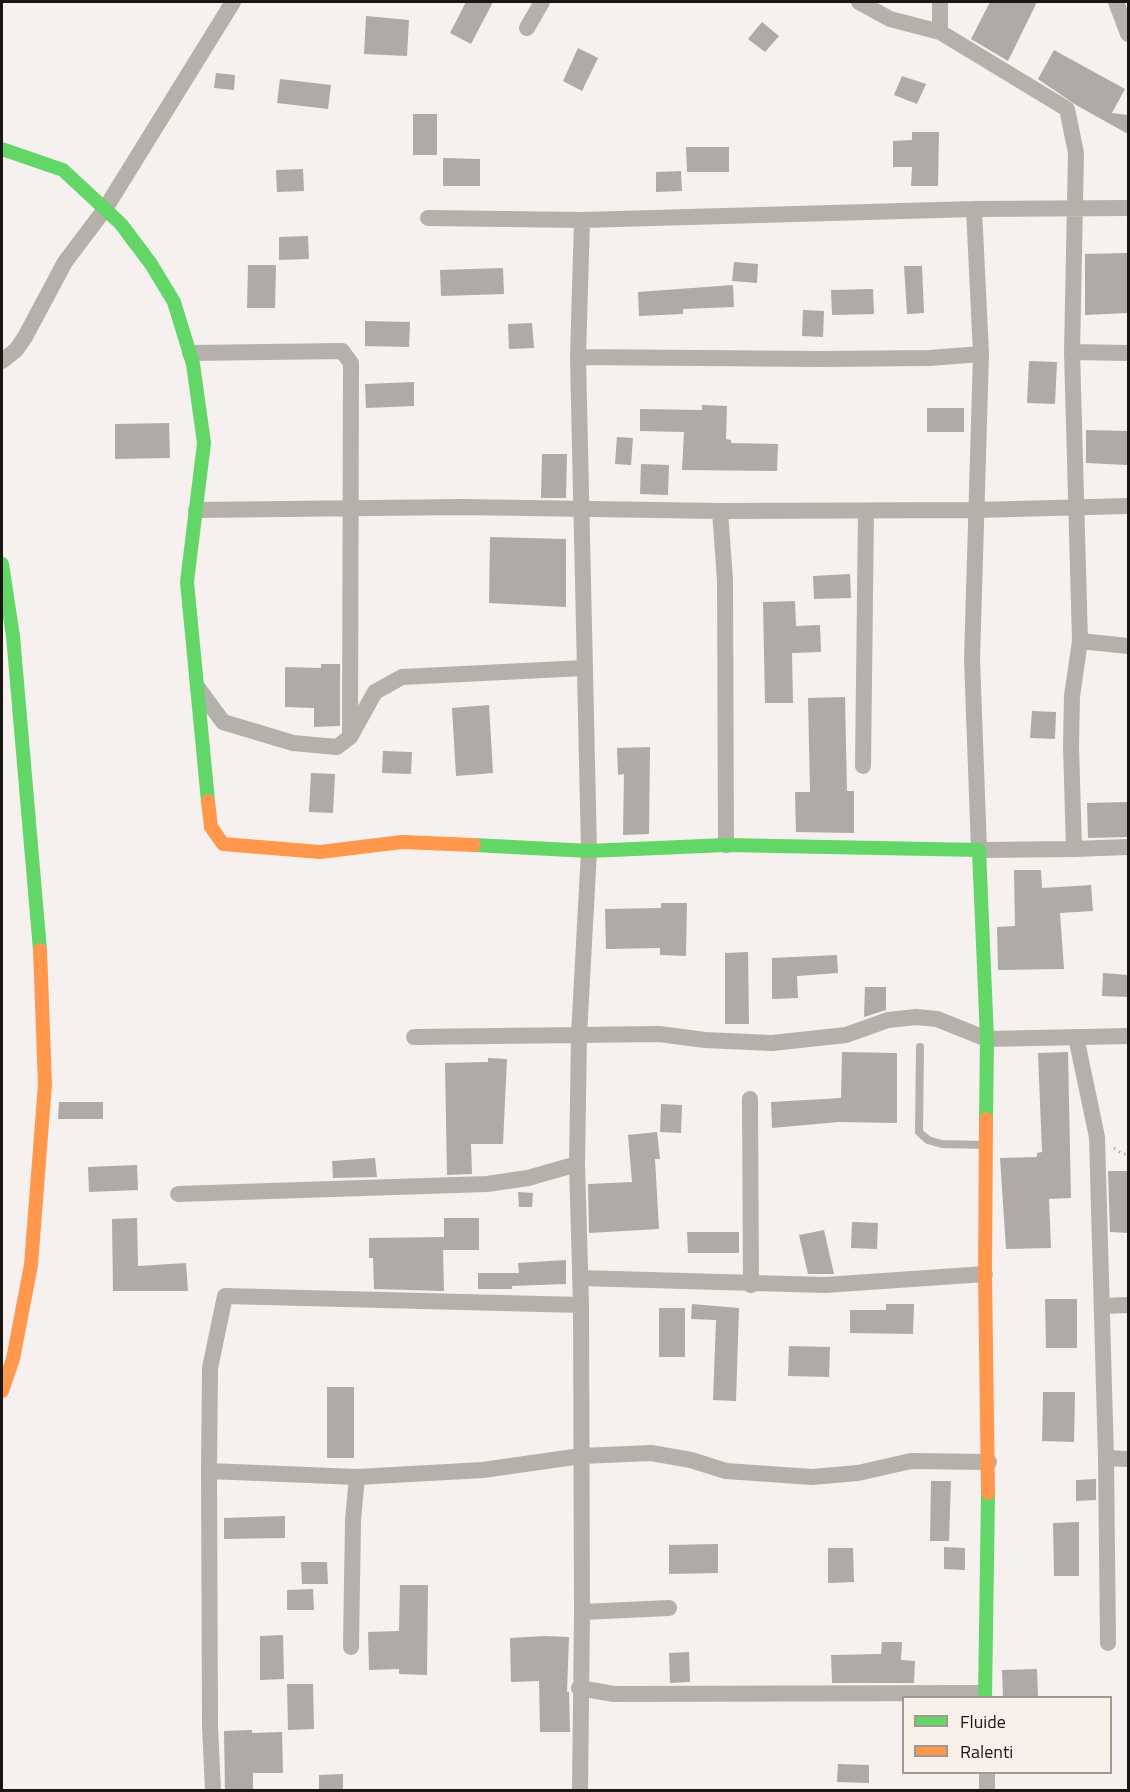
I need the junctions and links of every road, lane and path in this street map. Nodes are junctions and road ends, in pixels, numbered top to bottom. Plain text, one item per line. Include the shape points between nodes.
1 (233, 2) edge
2 (542, 2) edge
3 (859, 2) edge
4 (940, 2) edge
5 (1116, 2) edge
6 (527, 27) dead end
7 (940, 32) junction
8 (1128, 34) edge
9 (2, 149) edge
10 (974, 208) junction
11 (1074, 208) junction
12 (1128, 208) edge
13 (105, 209) junction
14 (428, 218) dead end
15 (582, 220) junction
16 (1072, 352) junction
17 (190, 353) junction
18 (1128, 353) edge
19 (981, 354) junction
20 (578, 357) junction
21 (2, 361) edge
22 (1128, 506) edge
23 (349, 507) junction
24 (1074, 507) junction
25 (581, 509) junction
26 (196, 510) junction
27 (977, 510) junction
28 (720, 511) junction
29 (866, 511) junction
30 (2, 564) edge
31 (1080, 641) junction
32 (1128, 646) edge
33 (584, 668) junction
34 (198, 688) junction
35 (350, 737) junction
36 (863, 766) dead end
37 (726, 845) junction
38 (1128, 847) edge
39 (1074, 849) junction
40 (979, 850) junction
41 (589, 851) junction
42 (579, 1035) junction
43 (1128, 1036) edge
44 (414, 1037) dead end
45 (1076, 1037) junction
46 (987, 1039) junction
47 (920, 1047) dead end
48 (750, 1099) dead end
49 (988, 1145) junction
50 (577, 1164) junction
51 (178, 1194) dead end
52 (985, 1274) junction
53 (580, 1278) junction
54 (751, 1285) junction
55 (581, 1305) junction
56 (1128, 1305) edge
57 (1102, 1306) junction
58 (2, 1391) edge
59 (580, 1456) junction
60 (1106, 1458) junction
61 (1128, 1459) edge
62 (988, 1461) junction
63 (209, 1471) junction
64 (357, 1477) junction
65 (669, 1608) dead end
66 (582, 1612) junction
67 (1108, 1642) dead end
68 (351, 1647) dead end
69 (579, 1688) junction
70 (985, 1695) edge
71 (987, 1774) edge
72 (213, 1791) edge
73 (580, 1791) edge
74 (987, 1791) edge

1 - 13 street
2 - 6 street
3 - 7 street via 890,19
4 - 7 street
5 - 8 street
7 - 11 street via 1067,109 1076,153
9 - 13 street via 63,170
10 - 11 street
10 - 15 street
10 - 19 street
11 - 12 street
11 - 16 street
13 - 17 street via 122,224 157,273 174,302
13 - 21 street via 65,262 25,337
14 - 15 street
15 - 20 street
16 - 18 street
16 - 24 street
17 - 23 street via 342,351 351,363
17 - 26 street via 204,443
19 - 20 street via 820,359
19 - 27 street
20 - 25 street
22 - 24 street
23 - 25 street
23 - 26 street
23 - 35 street
24 - 27 street
24 - 31 street
25 - 28 street
25 - 33 street
26 - 34 street via 187,582
27 - 29 street
27 - 40 street via 972,659
28 - 29 street
28 - 37 street via 725,580
29 - 36 street
30 - 58 street via 13,636 39,934 45,1084 31,1265 13,1359
31 - 32 street
31 - 39 street via 1072,696
33 - 35 street via 402,677 375,692
33 - 41 street
34 - 35 street via 223,722 293,743 337,747
34 - 41 street via 211,827 223,844 320,852 402,842
37 - 40 street
37 - 41 street
38 - 39 street
39 - 40 street
40 - 46 street
41 - 42 street
42 - 44 street
42 - 46 street via 659,1034 772,1043 846,1035 888,1020 916,1017 937,1019
42 - 50 street
43 - 45 street
45 - 46 street
45 - 57 street via 1097,1137
46 - 49 street
47 - 49 lane via 919,1132 942,1144
48 - 54 street
49 - 52 street
50 - 51 street via 528,1178 487,1184
50 - 53 street
52 - 54 street via 825,1285
52 - 62 street
53 - 54 street
53 - 55 street
55 - 59 street
55 - 63 street via 225,1296 210,1368
56 - 57 street
57 - 60 street
59 - 62 street via 651,1453 726,1471 812,1477 858,1473 911,1461
59 - 64 street via 483,1470
59 - 66 street
60 - 61 street
60 - 67 street
62 - 70 street
63 - 64 street
63 - 72 street
64 - 68 street
65 - 66 street
66 - 69 street
69 - 70 street via 614,1694
69 - 73 street
71 - 74 street

